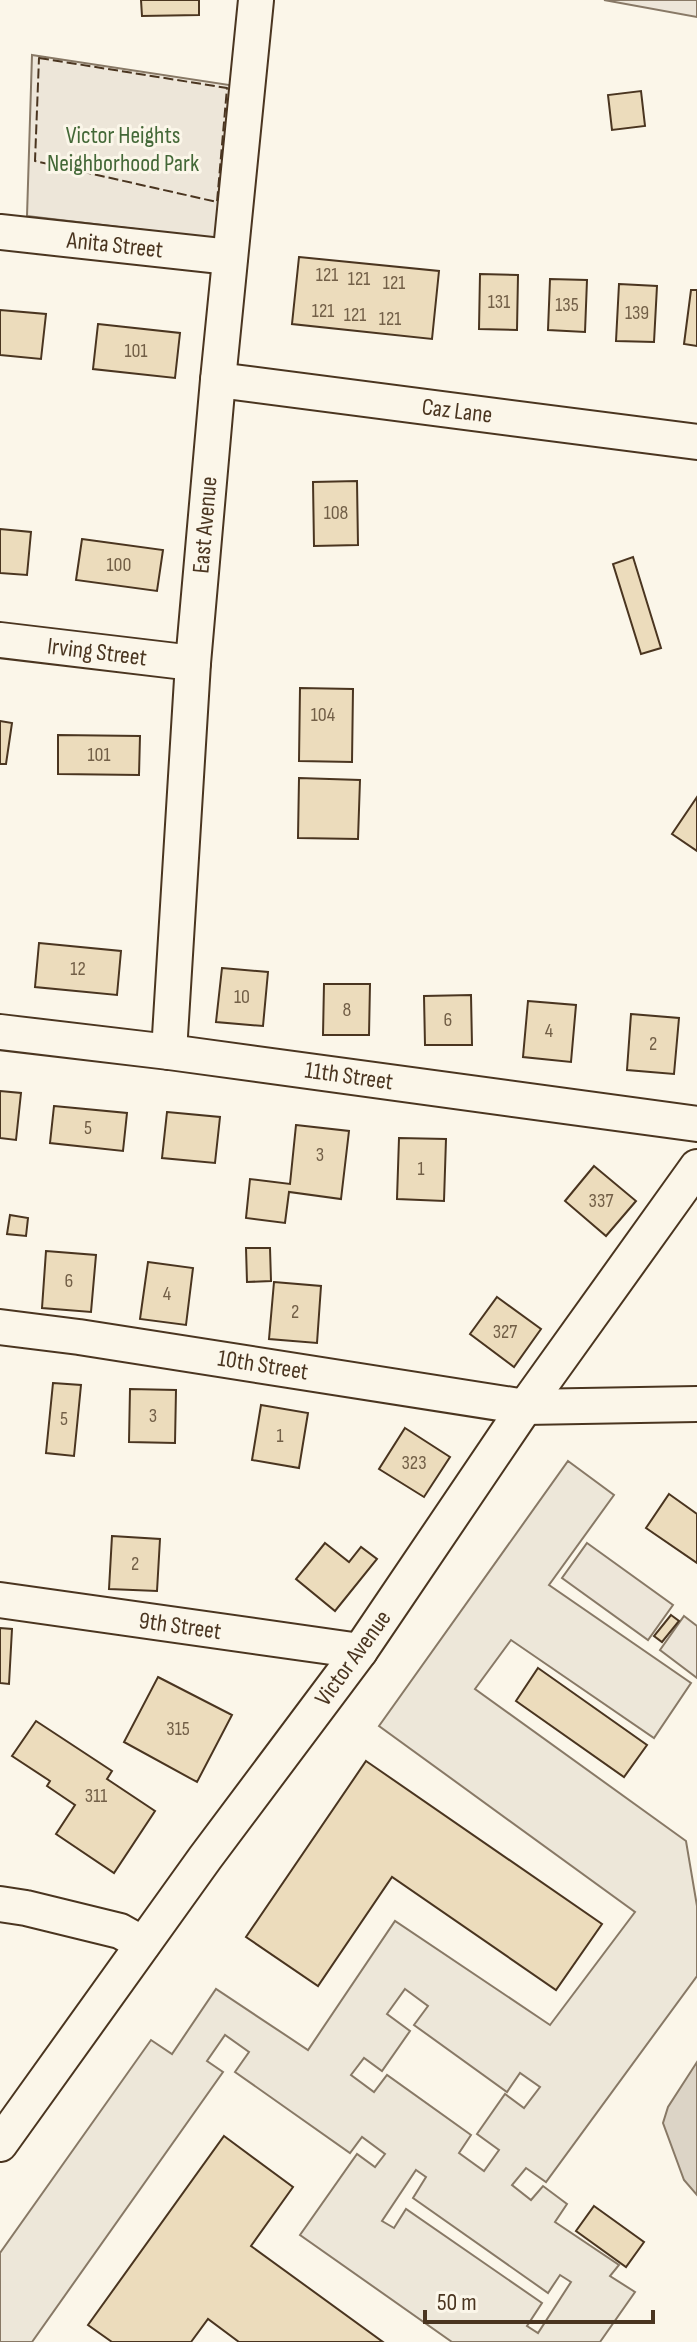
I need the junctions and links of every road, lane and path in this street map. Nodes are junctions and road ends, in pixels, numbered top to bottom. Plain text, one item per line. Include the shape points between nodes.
1 (256, 0) edge
2 (0, 232) edge
3 (230, 257) junction
4 (218, 380) junction
5 (697, 442) edge
6 (0, 640) edge
7 (193, 663) junction
8 (0, 1032) edge
9 (169, 1052) junction
10 (697, 1124) edge
11 (697, 1167) edge
12 (0, 1327) edge
13 (697, 1404) edge
14 (525, 1407) junction
15 (0, 1600) edge
16 (360, 1651) junction
17 (0, 1904) edge
18 (143, 1944) junction
19 (0, 2144) edge

1 - 3 street, East Avenue
2 - 3 street, Anita Street
3 - 4 street, East Avenue
4 - 5 street, Caz Lane
4 - 7 street, East Avenue
6 - 7 street, Irving Street
7 - 9 street, East Avenue
8 - 9 street, 11th Street
9 - 10 street, 11th Street
11 - 14 street, Victor Avenue
12 - 14 street, 10th Street
13 - 14 street, 10th Street
14 - 16 street, Victor Avenue
15 - 16 street, 9th Street
16 - 18 street, Victor Avenue
17 - 18 street via 120,1931
18 - 19 street, Victor Avenue

